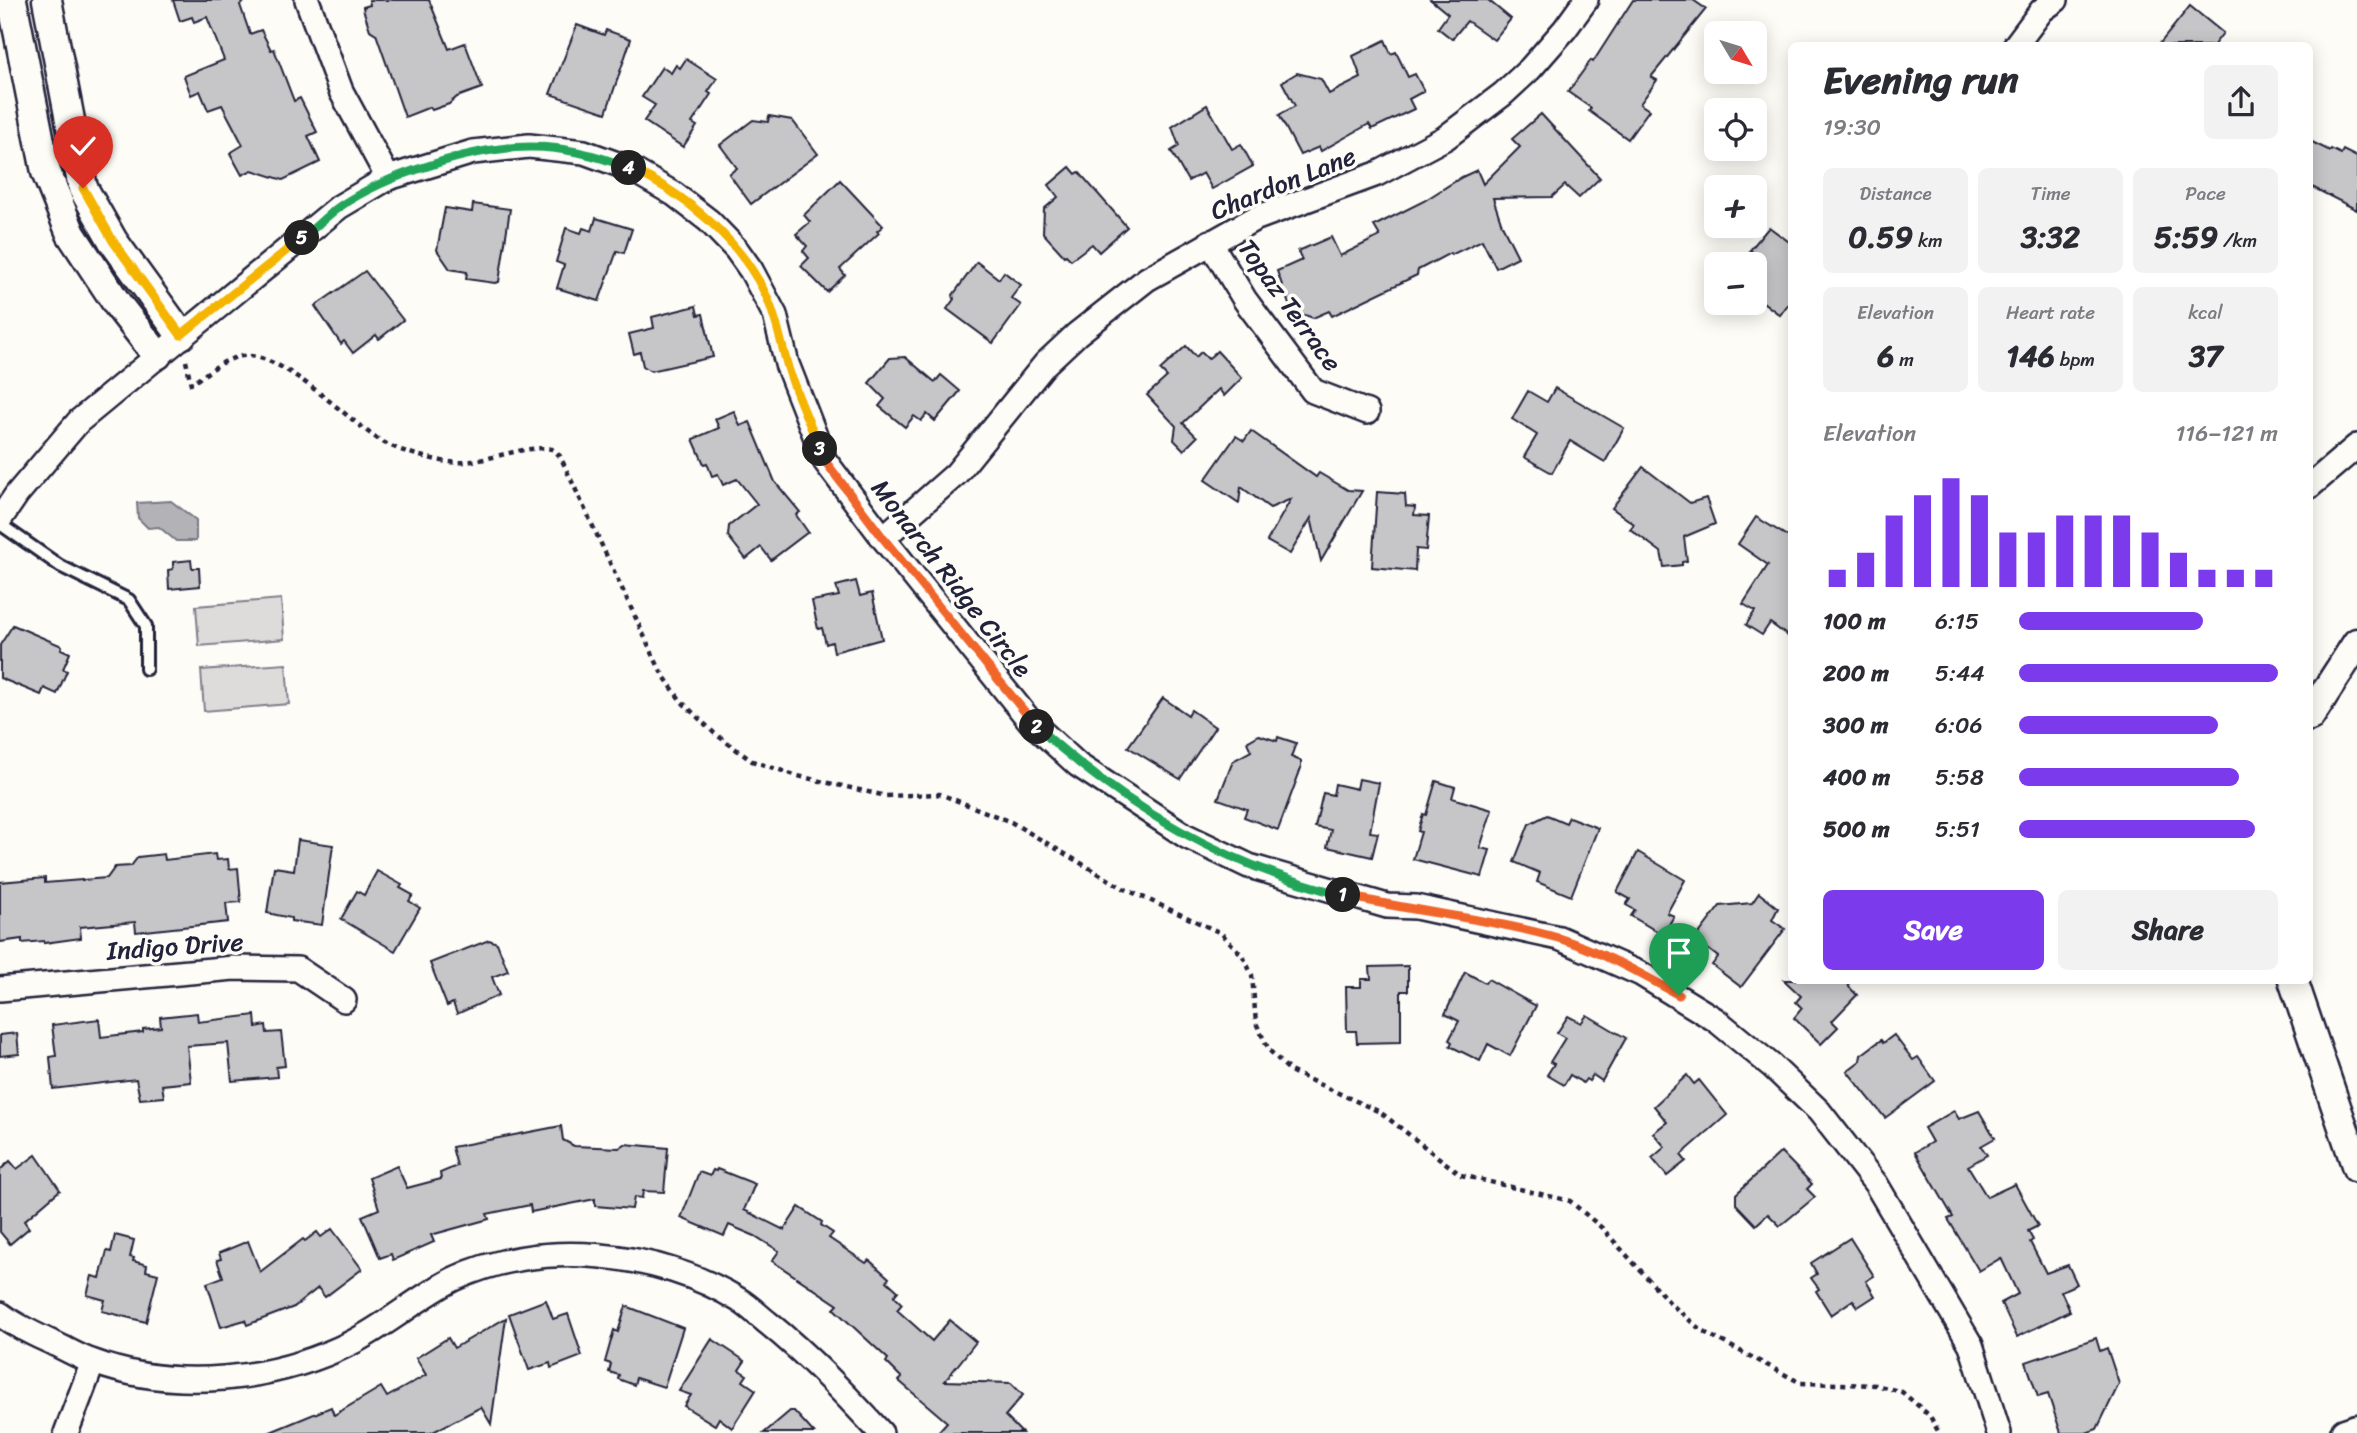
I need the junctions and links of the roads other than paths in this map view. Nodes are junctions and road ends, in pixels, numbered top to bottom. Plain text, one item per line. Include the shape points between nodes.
1 (12, 0) edge
2 (47, 0) edge
3 (307, 0) edge
4 (1586, 0) edge
5 (2056, 0) edge
6 (2018, 42) edge
7 (388, 178) junction
8 (1210, 242) junction
9 (181, 335) junction
10 (157, 355) junction
11 (1367, 412) dead end
12 (2357, 446) edge
13 (2313, 483) edge
14 (0, 519) edge
15 (0, 524) edge
16 (883, 538) junction
17 (2357, 643) edge
18 (146, 669) dead end
19 (2313, 711) edge
20 (2294, 984) edge
21 (0, 989) edge
22 (344, 1000) dead end
23 (2357, 1168) edge
24 (0, 1314) edge
25 (93, 1362) junction
26 (2357, 1429) edge
27 (66, 1433) edge
28 (881, 1433) edge
29 (1999, 1433) edge
30 (2344, 1433) edge

1 - 10 street via 47,172 71,234
2 - 9 street via 83,188 113,241
3 - 7 street via 341,91
4 - 8 street, Chardon Lane via 1530,69 1445,138 1377,174 1254,219
5 - 6 street via 2042,10
7 - 9 street, Monarch Ridge Circle via 339,207
7 - 16 street, Monarch Ridge Circle via 473,152 529,146 608,159 674,194 723,234 751,270 775,315 787,365 825,461
8 - 11 street, Topaz Terrace via 1245,300 1313,391
8 - 16 street, Chardon Lane via 1147,279 1077,334 1045,364 956,474
9 - 10 street, Monarch Ridge Circle
10 - 14 street, Monarch Ridge Circle via 79,421
12 - 13 street
15 - 18 lane via 60,566 129,600 146,626
16 - 29 street, Monarch Ridge Circle via 1030,721 1078,765 1185,836 1249,866 1330,891 1559,939 1650,979 1751,1047 1819,1111 1875,1184 1971,1345
17 - 19 street
20 - 23 street
21 - 22 street, Indigo Drive via 234,968 298,969
24 - 25 street
25 - 27 street
25 - 28 street via 180,1378 270,1371 352,1343 454,1279 547,1256 611,1257 665,1267 741,1301 812,1359
26 - 30 street

